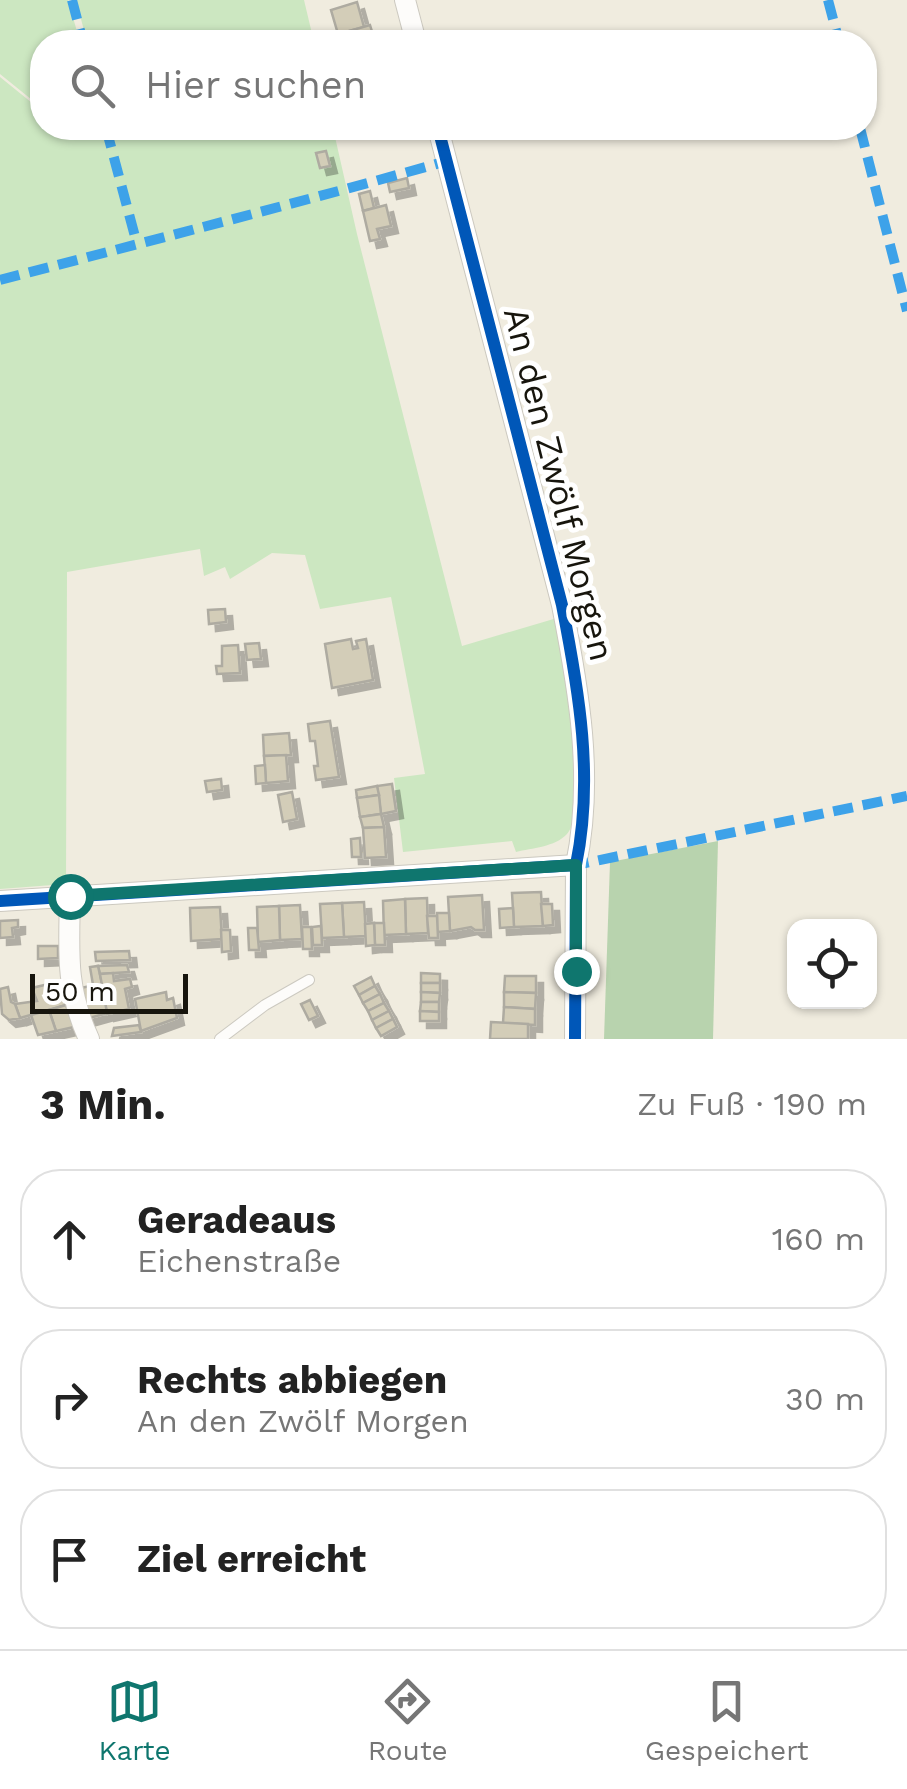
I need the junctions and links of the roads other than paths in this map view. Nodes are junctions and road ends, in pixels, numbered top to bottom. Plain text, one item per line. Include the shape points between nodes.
1 (405, 0) edge
2 (413, 30) edge
3 (441, 140) edge
4 (576, 865) junction
5 (70, 896) junction
6 (0, 901) edge
7 (309, 980) dead end
8 (89, 1039) edge
9 (220, 1039) edge
10 (574, 1039) edge

1 - 2 street
3 - 4 street, An den Zwölf Morgen via 577,680 585,751
4 - 5 street
4 - 10 street, An den Zwölf Morgen
5 - 6 street
5 - 8 street via 69,975
7 - 9 lane

